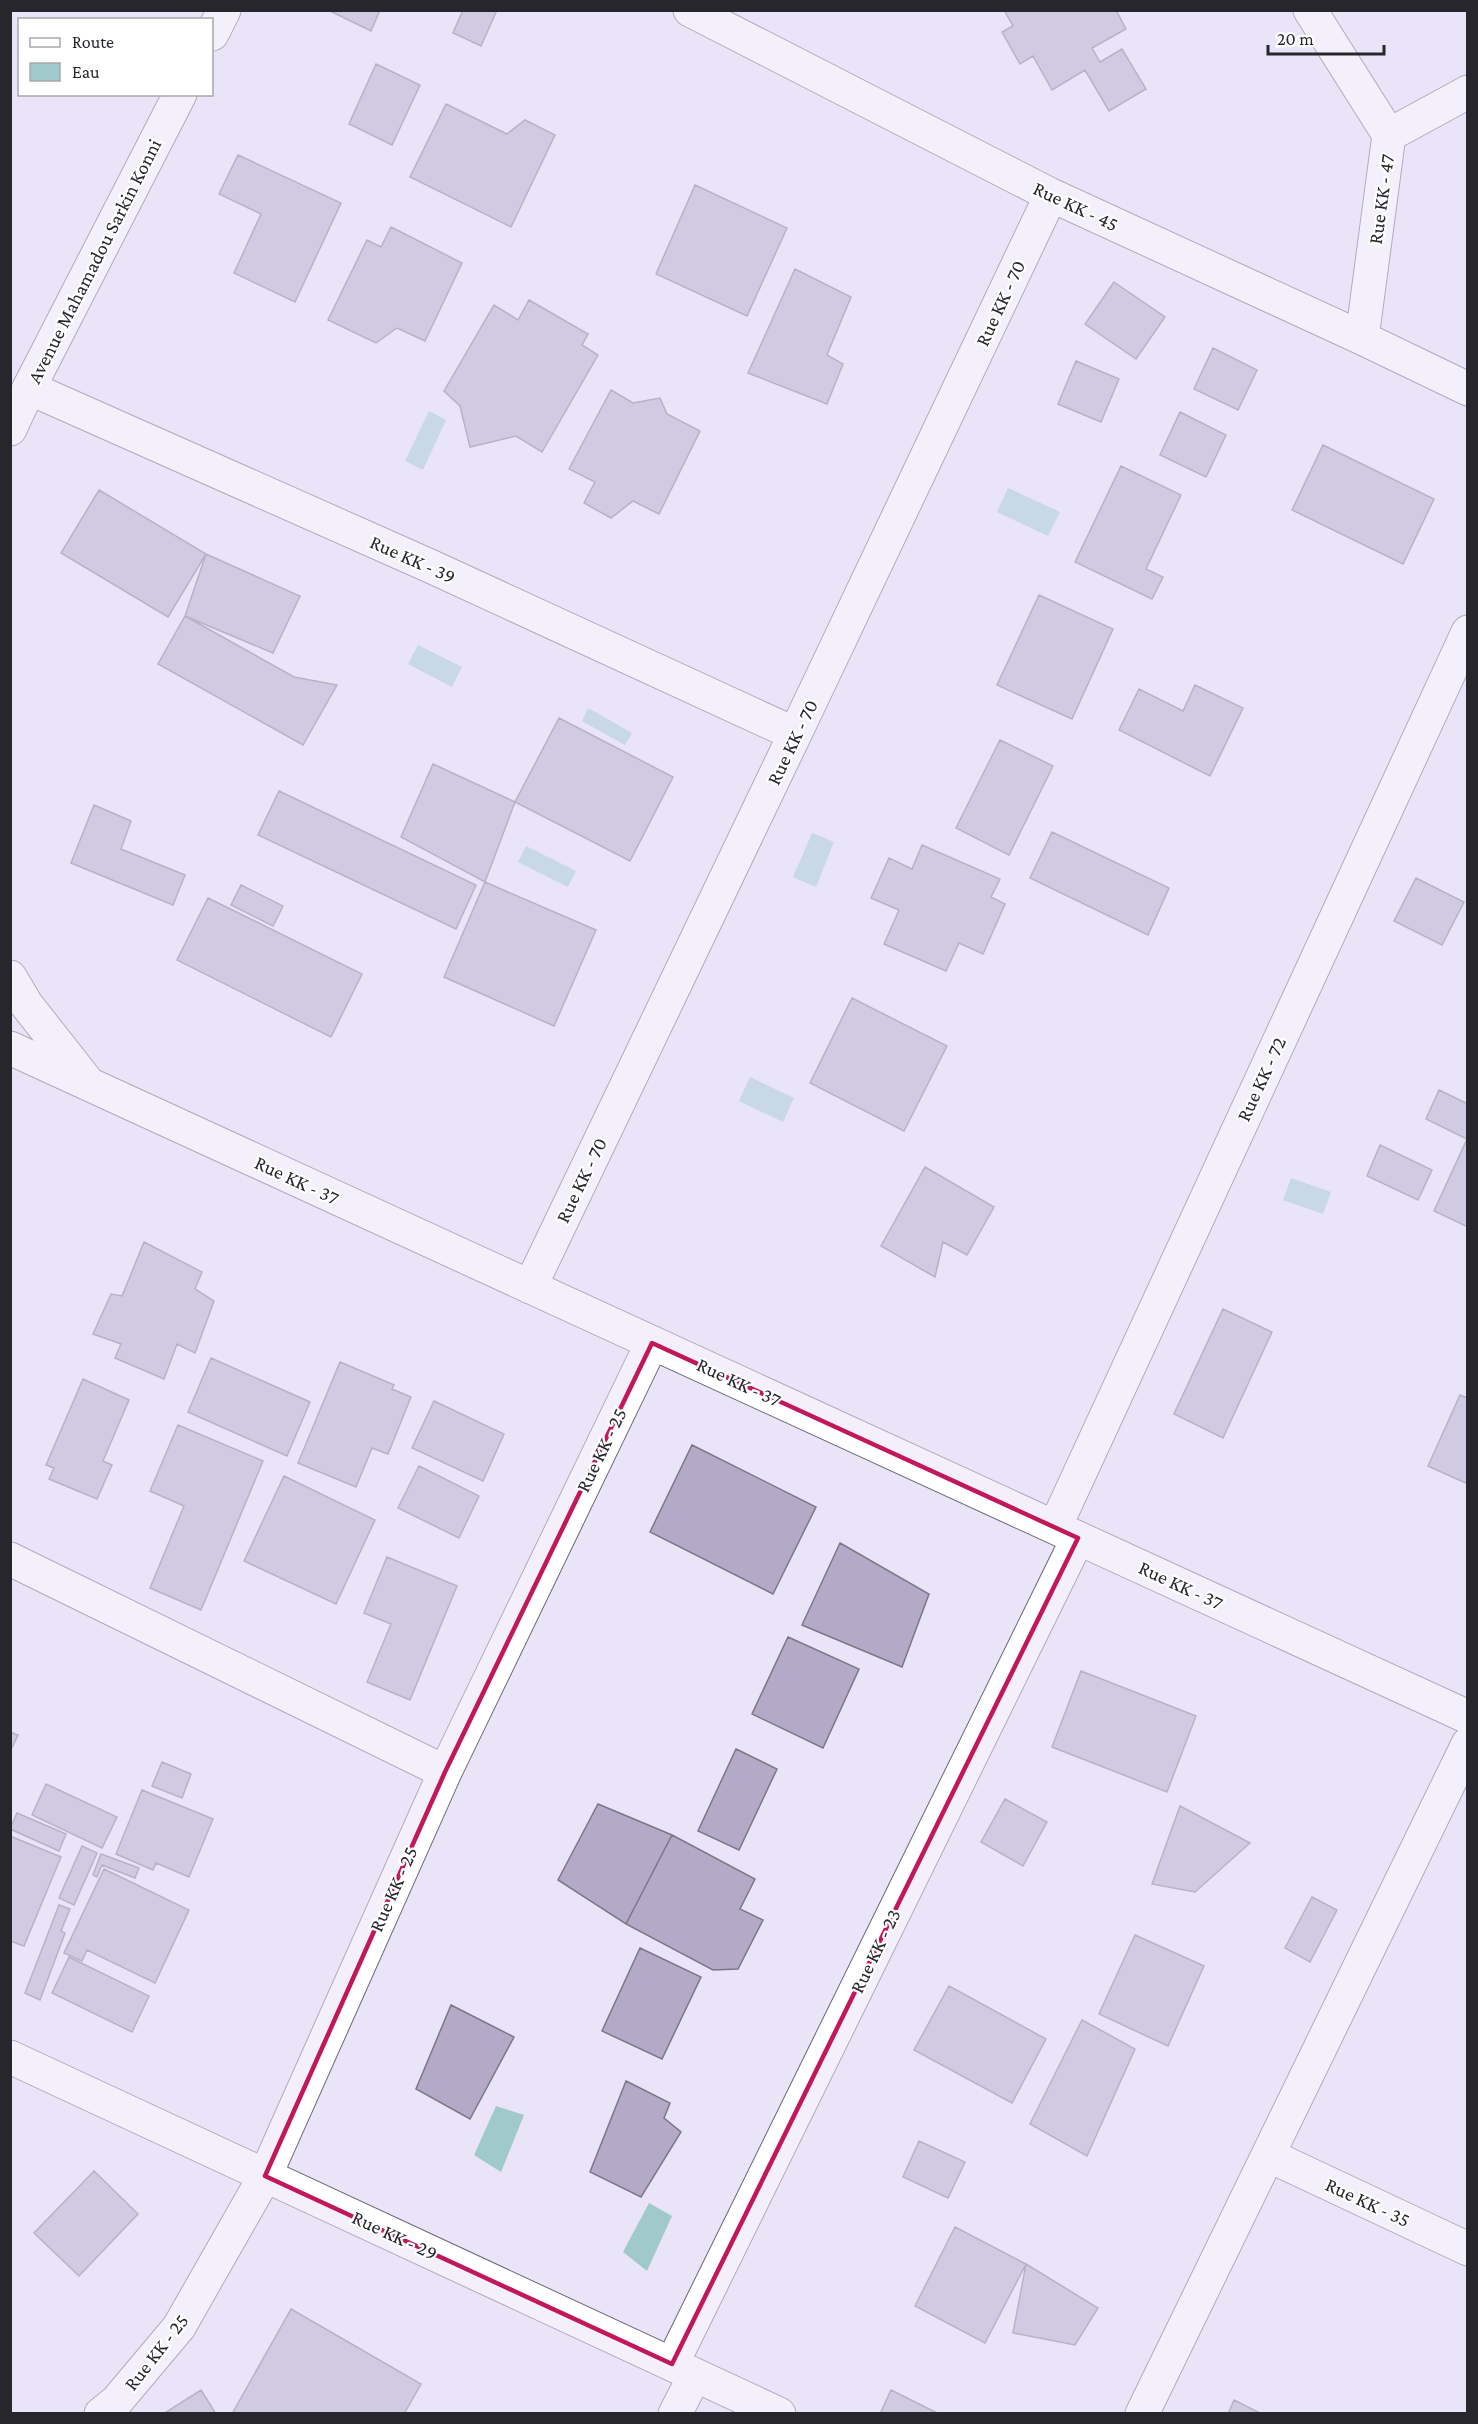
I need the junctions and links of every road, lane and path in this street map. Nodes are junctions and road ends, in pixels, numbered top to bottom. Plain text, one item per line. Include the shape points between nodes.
1 (224, 10) edge
2 (690, 10) edge
3 (1310, 10) edge
4 (213, 32) edge
5 (1467, 92) edge
6 (179, 96) edge
7 (1389, 135) junction
8 (1051, 195) junction
9 (1362, 338) junction
10 (28, 388) junction
11 (1467, 389) edge
12 (10, 429) edge
13 (1467, 632) edge
14 (795, 734) junction
15 (10, 977) edge
16 (10, 1048) edge
17 (87, 1083) junction
18 (530, 1287) junction
19 (652, 1343) junction
20 (1066, 1533) junction
21 (10, 1559) edge
22 (1467, 1717) edge
23 (1467, 1744) edge
24 (445, 1772) junction
25 (10, 2057) edge
26 (1268, 2155) junction
27 (266, 2176) junction
28 (1467, 2249) edge
29 (683, 2369) junction
30 (101, 2414) edge
31 (675, 2414) edge
32 (778, 2414) edge
33 (1142, 2414) edge

1 - 4 street
2 - 8 street, Rue KK - 45
3 - 7 street, Rue KK - 47
5 - 7 street
6 - 10 street, Avenue Mahamadou Sarkin Konni
7 - 9 street, Rue KK - 47
8 - 9 street, Rue KK - 45
8 - 14 street, Rue KK - 70
9 - 11 street, Rue KK - 45
10 - 12 street, Avenue Mahamadou Sarkin Konni
10 - 14 street, Rue KK - 39 via 430,566
13 - 20 street, Rue KK - 72
14 - 18 street, Rue KK - 70
15 - 17 street
16 - 17 street, Rue KK - 37
17 - 18 street, Rue KK - 37
18 - 19 street, Rue KK - 37
19 - 20 street, Rue KK - 37
19 - 24 street, Rue KK - 25
20 - 22 street, Rue KK - 37
20 - 29 street, Rue KK - 23
21 - 24 street
23 - 26 street
24 - 27 street, Rue KK - 25
25 - 27 street, Rue KK - 29
26 - 28 street, Rue KK - 35
26 - 33 street
27 - 29 street, Rue KK - 29
27 - 30 street, Rue KK - 25 via 179,2326 116,2402
29 - 31 street, Rue KK - 23
29 - 32 street, Rue KK - 29

